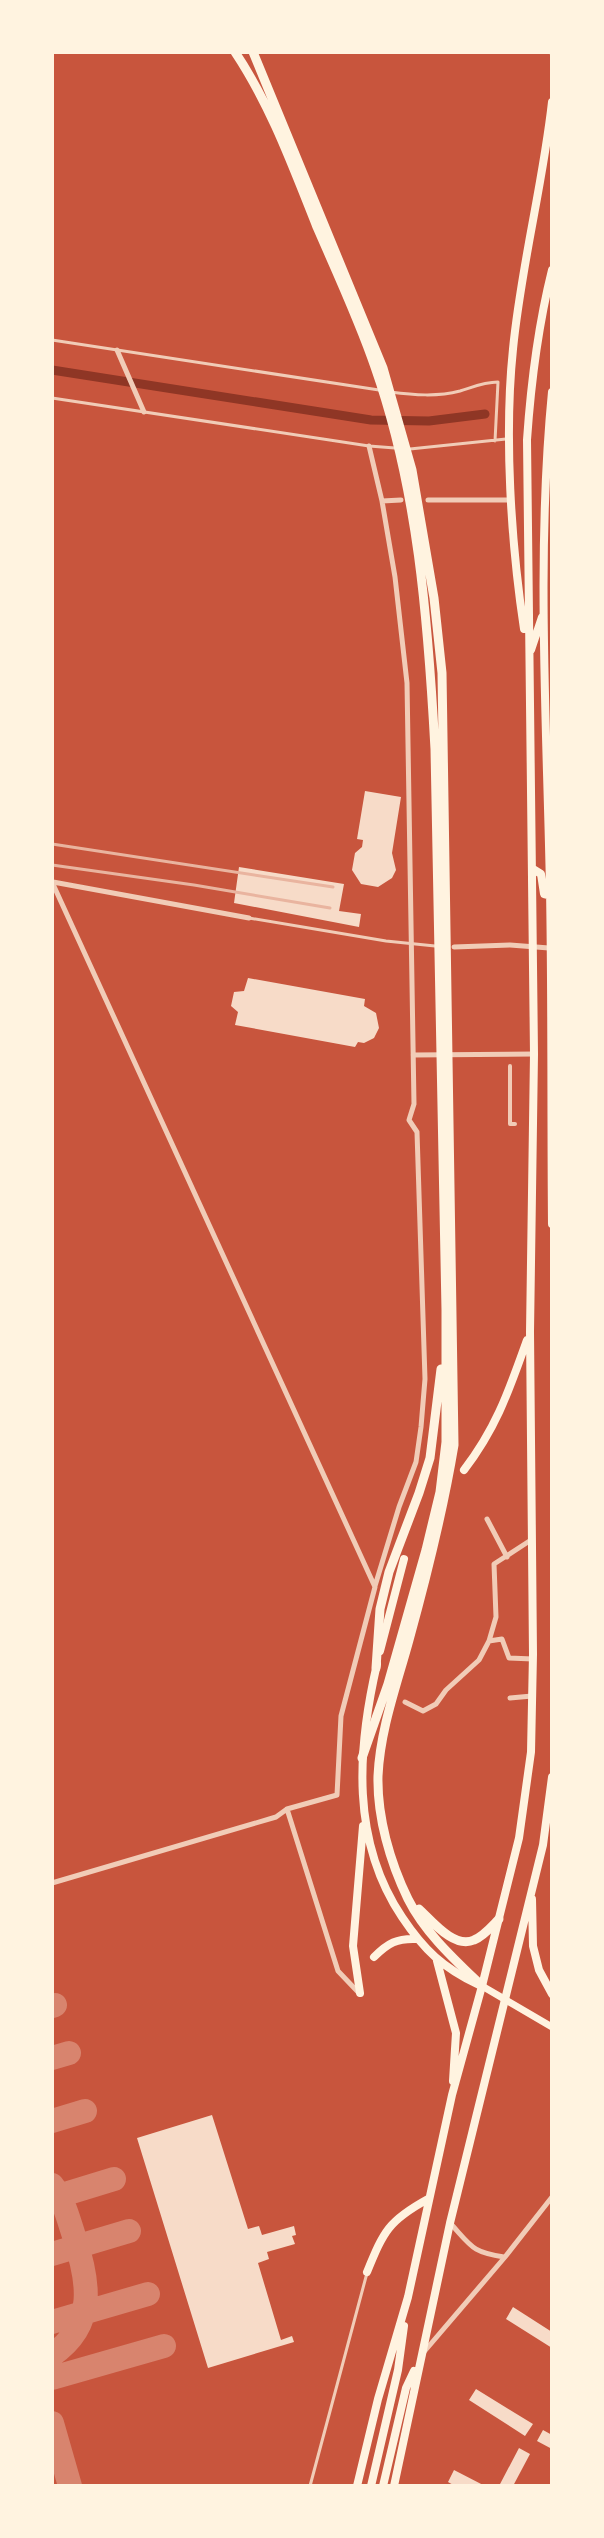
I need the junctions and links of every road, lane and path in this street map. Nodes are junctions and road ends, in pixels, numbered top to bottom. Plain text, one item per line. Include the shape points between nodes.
1 (235, 52) edge
2 (253, 52) edge
3 (552, 102) edge
4 (552, 270) edge
5 (52, 340) edge
6 (117, 350) junction
7 (379, 368) junction
8 (552, 392) edge
9 (52, 398) edge
10 (144, 412) junction
11 (510, 439) junction
12 (495, 441) junction
13 (369, 446) junction
14 (401, 500) dead end
15 (428, 500) dead end
16 (512, 500) junction
17 (382, 501) junction
18 (552, 593) edge
19 (544, 610) junction
20 (528, 658) junction
21 (552, 674) edge
22 (546, 695) junction
23 (550, 808) edge
24 (550, 821) edge
25 (533, 869) junction
26 (52, 882) edge
27 (550, 892) junction
28 (249, 918) joint
29 (412, 945) junction
30 (454, 947) joint
31 (534, 947) junction
32 (549, 948) junction
33 (551, 999) edge
34 (534, 1054) junction
35 (413, 1055) junction
36 (510, 1066) dead end
37 (445, 1071) junction
38 (551, 1101) edge
39 (515, 1124) dead end
40 (552, 1178) edge
41 (552, 1193) edge
42 (552, 1224) edge
43 (446, 1310) junction
44 (530, 1332) junction
45 (464, 1470) dead end
46 (487, 1519) dead end
47 (532, 1540) junction
48 (507, 1557) junction
49 (404, 1559) dead end
50 (375, 1587) junction
51 (489, 1641) junction
52 (533, 1659) junction
53 (376, 1668) junction
54 (349, 1681) junction
55 (357, 1683) dead end
56 (532, 1696) junction
57 (510, 1698) dead end
58 (405, 1702) dead end
59 (362, 1758) junction
60 (552, 1777) edge
61 (287, 1809) junction
62 (364, 1817) junction
63 (52, 1883) edge
64 (531, 1892) junction
65 (408, 1898) junction
66 (499, 1919) junction
67 (417, 1939) junction
68 (374, 1957) dead end
69 (437, 1960) junction
70 (482, 1986) junction
71 (360, 1993) joint
72 (552, 1994) edge
73 (505, 1997) junction
74 (552, 2027) edge
75 (452, 2095) junction
76 (552, 2197) edge
77 (428, 2199) junction
78 (450, 2223) junction
79 (505, 2257) junction
80 (367, 2272) joint
81 (408, 2297) junction
82 (420, 2357) junction
83 (310, 2486) edge
84 (357, 2486) edge
85 (371, 2486) edge
86 (383, 2486) edge
87 (394, 2486) edge

1 - 7 highway via 277,129
2 - 7 highway
3 - 11 main road via 513,349
4 - 20 main road via 539,321 527,440
5 - 6 lane
6 - 10 street
6 - 12 lane via 416,396 498,382
7 - 37 highway via 408,469 434,598 442,673
8 - 19 main road
9 - 10 lane
10 - 13 lane
11 - 12 lane
11 - 16 main road
12 - 13 lane via 416,450
13 - 17 street
14 - 17 street
15 - 16 street
16 - 20 main road
17 - 29 street via 407,683
18 - 19 main road
19 - 20 main road
19 - 22 main road
20 - 25 main road
21 - 22 main road
22 - 23 main road
23 - 24 main road
24 - 27 main road
25 - 27 main road via 541,875 544,894
25 - 31 main road
26 - 28 street
26 - 50 street
27 - 32 main road
28 - 29 lane
29 - 30 lane
29 - 35 street
30 - 31 street
31 - 32 street
31 - 34 main road
32 - 33 main road
33 - 38 main road
34 - 35 street
34 - 44 main road
35 - 50 street via 414,1104 409,1120 417,1132 425,1379 416,1462
36 - 39 street via 510,1124
37 - 43 highway
37 - 65 highway via 454,1445 431,1559 387,1719 378,1779 391,1858
38 - 40 main road
40 - 41 main road
41 - 42 main road
43 - 53 highway via 434,1444 389,1572
43 - 59 highway via 446,1442 440,1492 388,1684
44 - 45 main road via 503,1409
44 - 47 main road
46 - 48 street
47 - 48 street
47 - 52 main road
48 - 51 street via 494,1564 496,1617
49 - 53 main road
50 - 54 street
51 - 52 street via 502,1639 509,1658
51 - 58 street via 479,1660 436,1704 423,1711
52 - 56 main road
53 - 59 main road
54 - 55 street
54 - 61 street via 341,1716 337,1795
56 - 57 street
56 - 66 main road via 531,1752 519,1838
59 - 62 main road
60 - 64 main road
61 - 63 street via 276,1817
61 - 71 street via 338,1971
62 - 67 main road via 380,1877
62 - 71 main road via 353,1946
64 - 72 main road via 533,1946
64 - 73 main road
65 - 66 highway via 459,1941 477,1939
65 - 70 highway via 427,1929
66 - 70 main road
67 - 68 main road via 391,1941
67 - 69 main road
69 - 70 main road
69 - 75 main road via 456,2033
70 - 73 main road
70 - 75 main road
73 - 74 main road
73 - 78 main road
75 - 77 main road
76 - 79 street
77 - 80 main road via 397,2217 382,2234
77 - 81 main road
78 - 79 street via 482,2253
78 - 82 main road
79 - 82 street
80 - 83 lane
81 - 84 main road
81 - 85 main road via 398,2370
82 - 86 main road via 406,2388
82 - 87 main road

